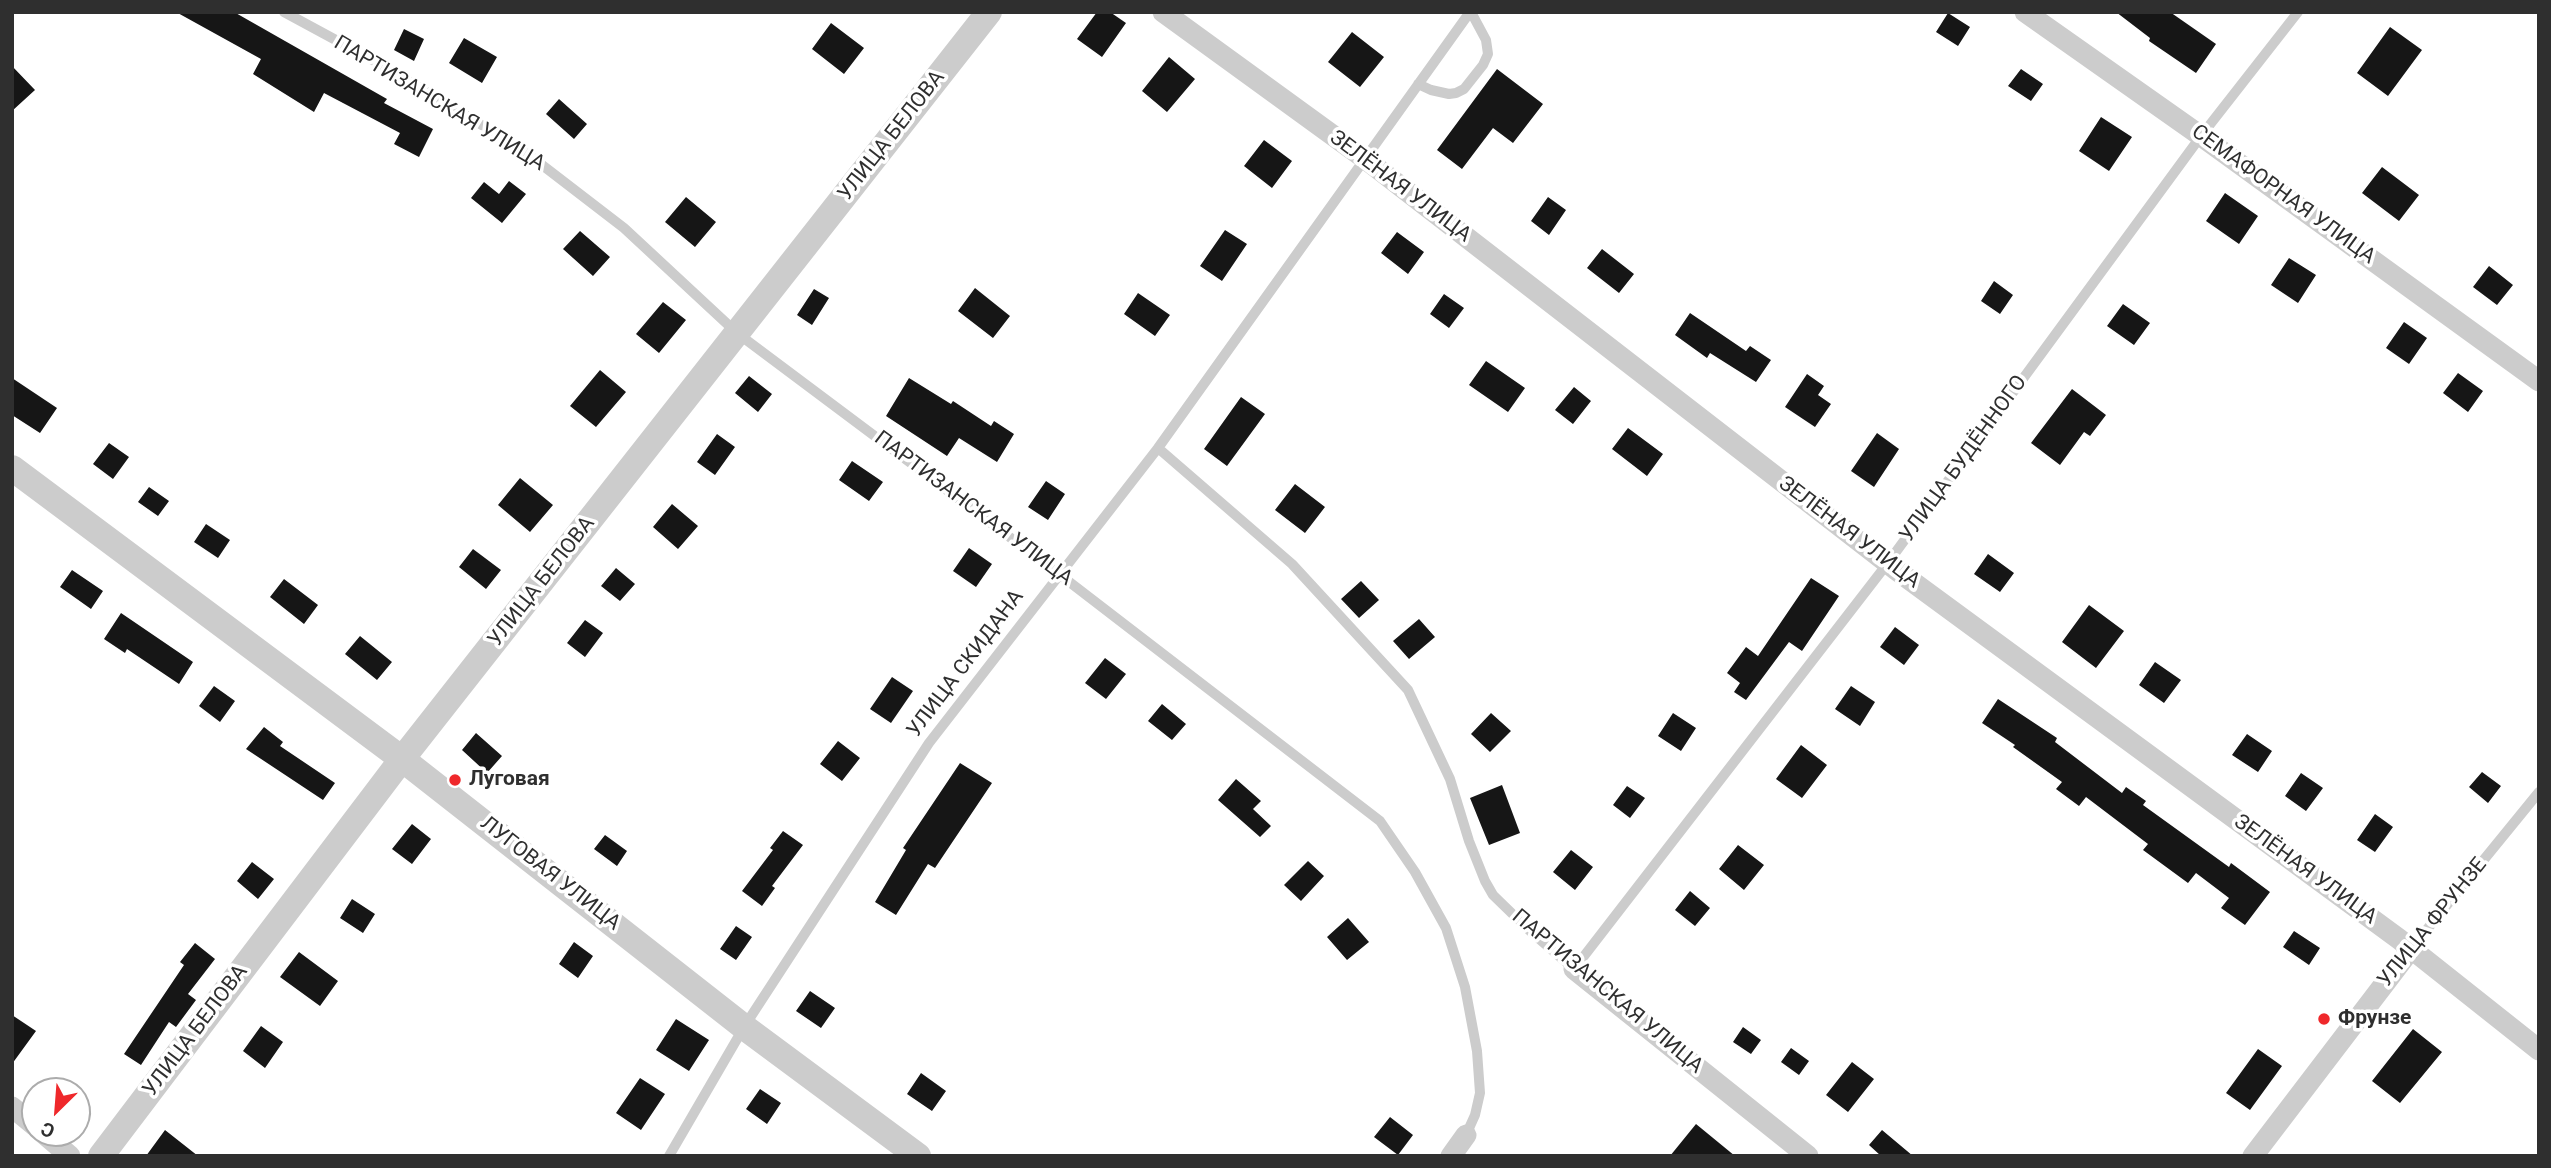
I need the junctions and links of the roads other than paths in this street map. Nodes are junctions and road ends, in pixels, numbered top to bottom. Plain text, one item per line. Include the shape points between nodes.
1 (284, 12) edge
2 (989, 12) edge
3 (1163, 12) edge
4 (1470, 12) edge
5 (2025, 12) edge
6 (2298, 12) edge
7 (1418, 84) junction
8 (2202, 136) junction
9 (1364, 158) junction
10 (737, 333) junction
11 (2539, 381) edge
12 (1158, 448) junction
13 (12, 468) edge
14 (1887, 564) junction
15 (1059, 574) junction
16 (402, 759) junction
17 (2539, 792) edge
18 (2411, 949) junction
19 (1574, 969) junction
20 (744, 1027) junction
21 (2539, 1050) edge
22 (1466, 1135) joint
23 (101, 1156) edge
24 (669, 1156) edge
25 (918, 1156) edge
26 (1451, 1156) edge
27 (1808, 1156) edge
28 (2253, 1156) edge

1 - 10 lane, ПАРТИЗАНСКАЯ УЛИЦА via 520,148 624,228
2 - 10 street, УЛИЦА БЕЛОВА
3 - 9 street, ЗЕЛЁНАЯ УЛИЦА
4 - 7 lane, УЛИЦА СКИДАНА
4 - 7 lane via 1486,40 1489,54 1483,65 1456,93
5 - 8 street, СЕМАФОРНАЯ УЛИЦА
6 - 8 lane, УЛИЦА БУДЁННОГО
7 - 9 lane, УЛИЦА СКИДАНА
8 - 11 street, СЕМАФОРНАЯ УЛИЦА
8 - 14 lane, УЛИЦА БУДЁННОГО
9 - 12 lane, УЛИЦА СКИДАНА
9 - 14 street, ЗЕЛЁНАЯ УЛИЦА
10 - 15 lane, ПАРТИЗАНСКАЯ УЛИЦА
10 - 16 street, УЛИЦА БЕЛОВА
12 - 15 lane, УЛИЦА СКИДАНА
12 - 19 lane, ПАРТИЗАНСКАЯ УЛИЦА via 1292,564 1408,690 1450,779 1472,850 1493,895
13 - 16 street, ЛУГОВАЯ УЛИЦА
14 - 18 street, ЗЕЛЁНАЯ УЛИЦА
14 - 19 lane, УЛИЦА БУДЁННОГО
15 - 20 lane, УЛИЦА СКИДАНА via 929,743
15 - 22 lane, ПАРТИЗАНСКАЯ УЛИЦА via 1380,821 1446,928 1465,987 1478,1051 1480,1093
16 - 20 street, ЛУГОВАЯ УЛИЦА
16 - 23 street, УЛИЦА БЕЛОВА
17 - 18 lane, УЛИЦА ФРУНЗЕ
18 - 21 street, ЗЕЛЁНАЯ УЛИЦА
18 - 28 street, УЛИЦА ФРУНЗЕ
19 - 27 street, ПАРТИЗАНСКАЯ УЛИЦА
20 - 24 lane, УЛИЦА СКИДАНА
20 - 25 street, ЛУГОВАЯ УЛИЦА
22 - 26 street

